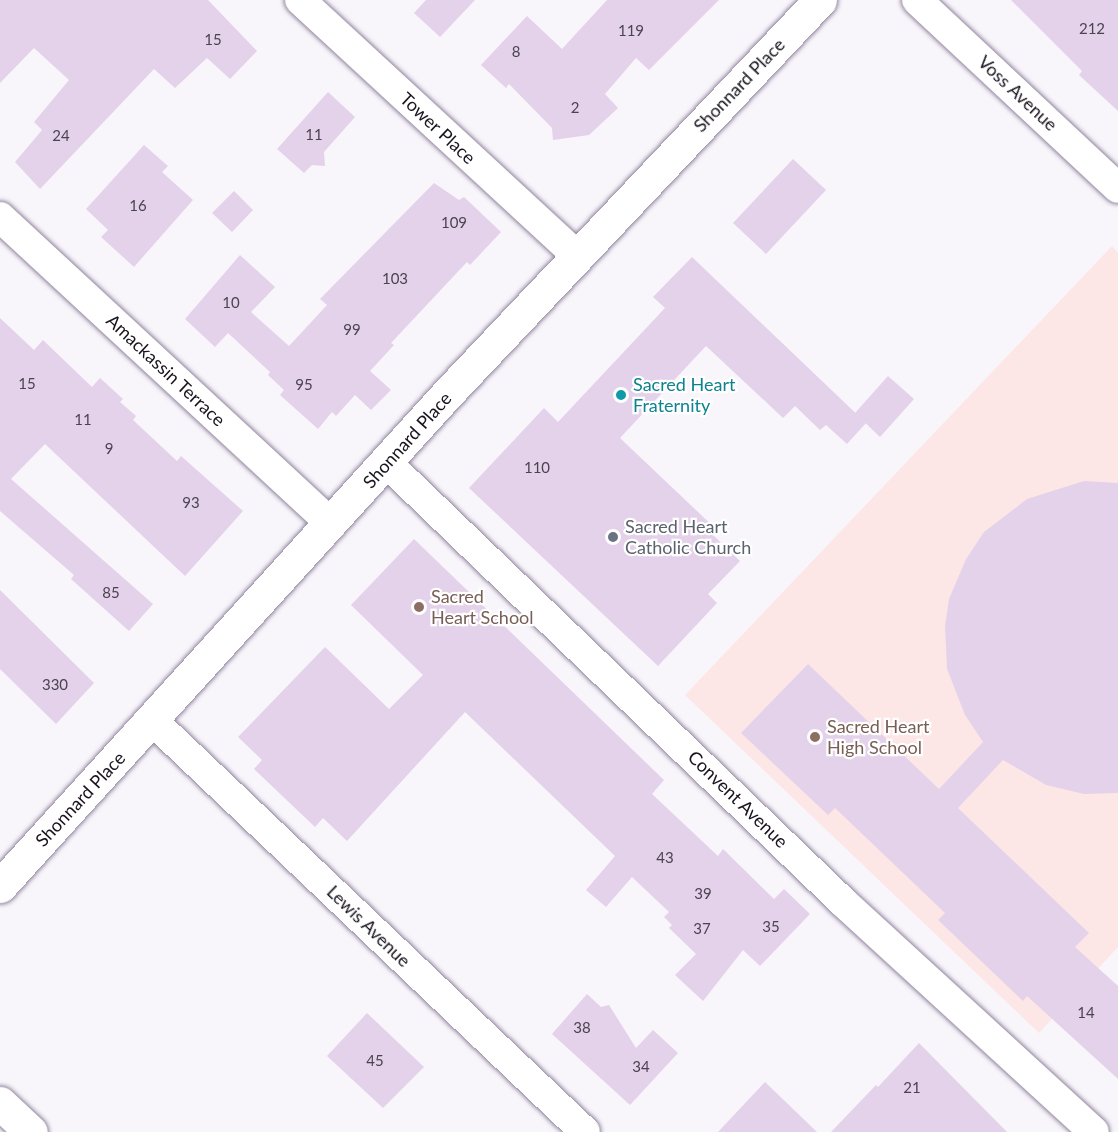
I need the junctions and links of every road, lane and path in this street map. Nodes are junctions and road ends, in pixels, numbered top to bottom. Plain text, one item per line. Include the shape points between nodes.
1 (300, 0) edge
2 (820, 0) edge
3 (917, 0) edge
4 (1118, 188) edge
5 (0, 217) edge
6 (576, 255) junction
7 (386, 462) junction
8 (331, 524) junction
9 (153, 721) junction
10 (3, 876) edge
11 (0, 1103) edge
12 (31, 1132) edge
13 (585, 1132) edge
14 (1094, 1132) edge

1 - 6 street, Tower Place
2 - 6 street, Shonnard Place
3 - 4 street, Voss Avenue
5 - 8 street, Amackassin Terrace
6 - 7 street, Shonnard Place
7 - 8 street, Shonnard Place
7 - 14 street, Convent Avenue via 843,902
8 - 9 street, Shonnard Place
9 - 10 street, Shonnard Place
9 - 13 street, Lewis Avenue
11 - 12 street

